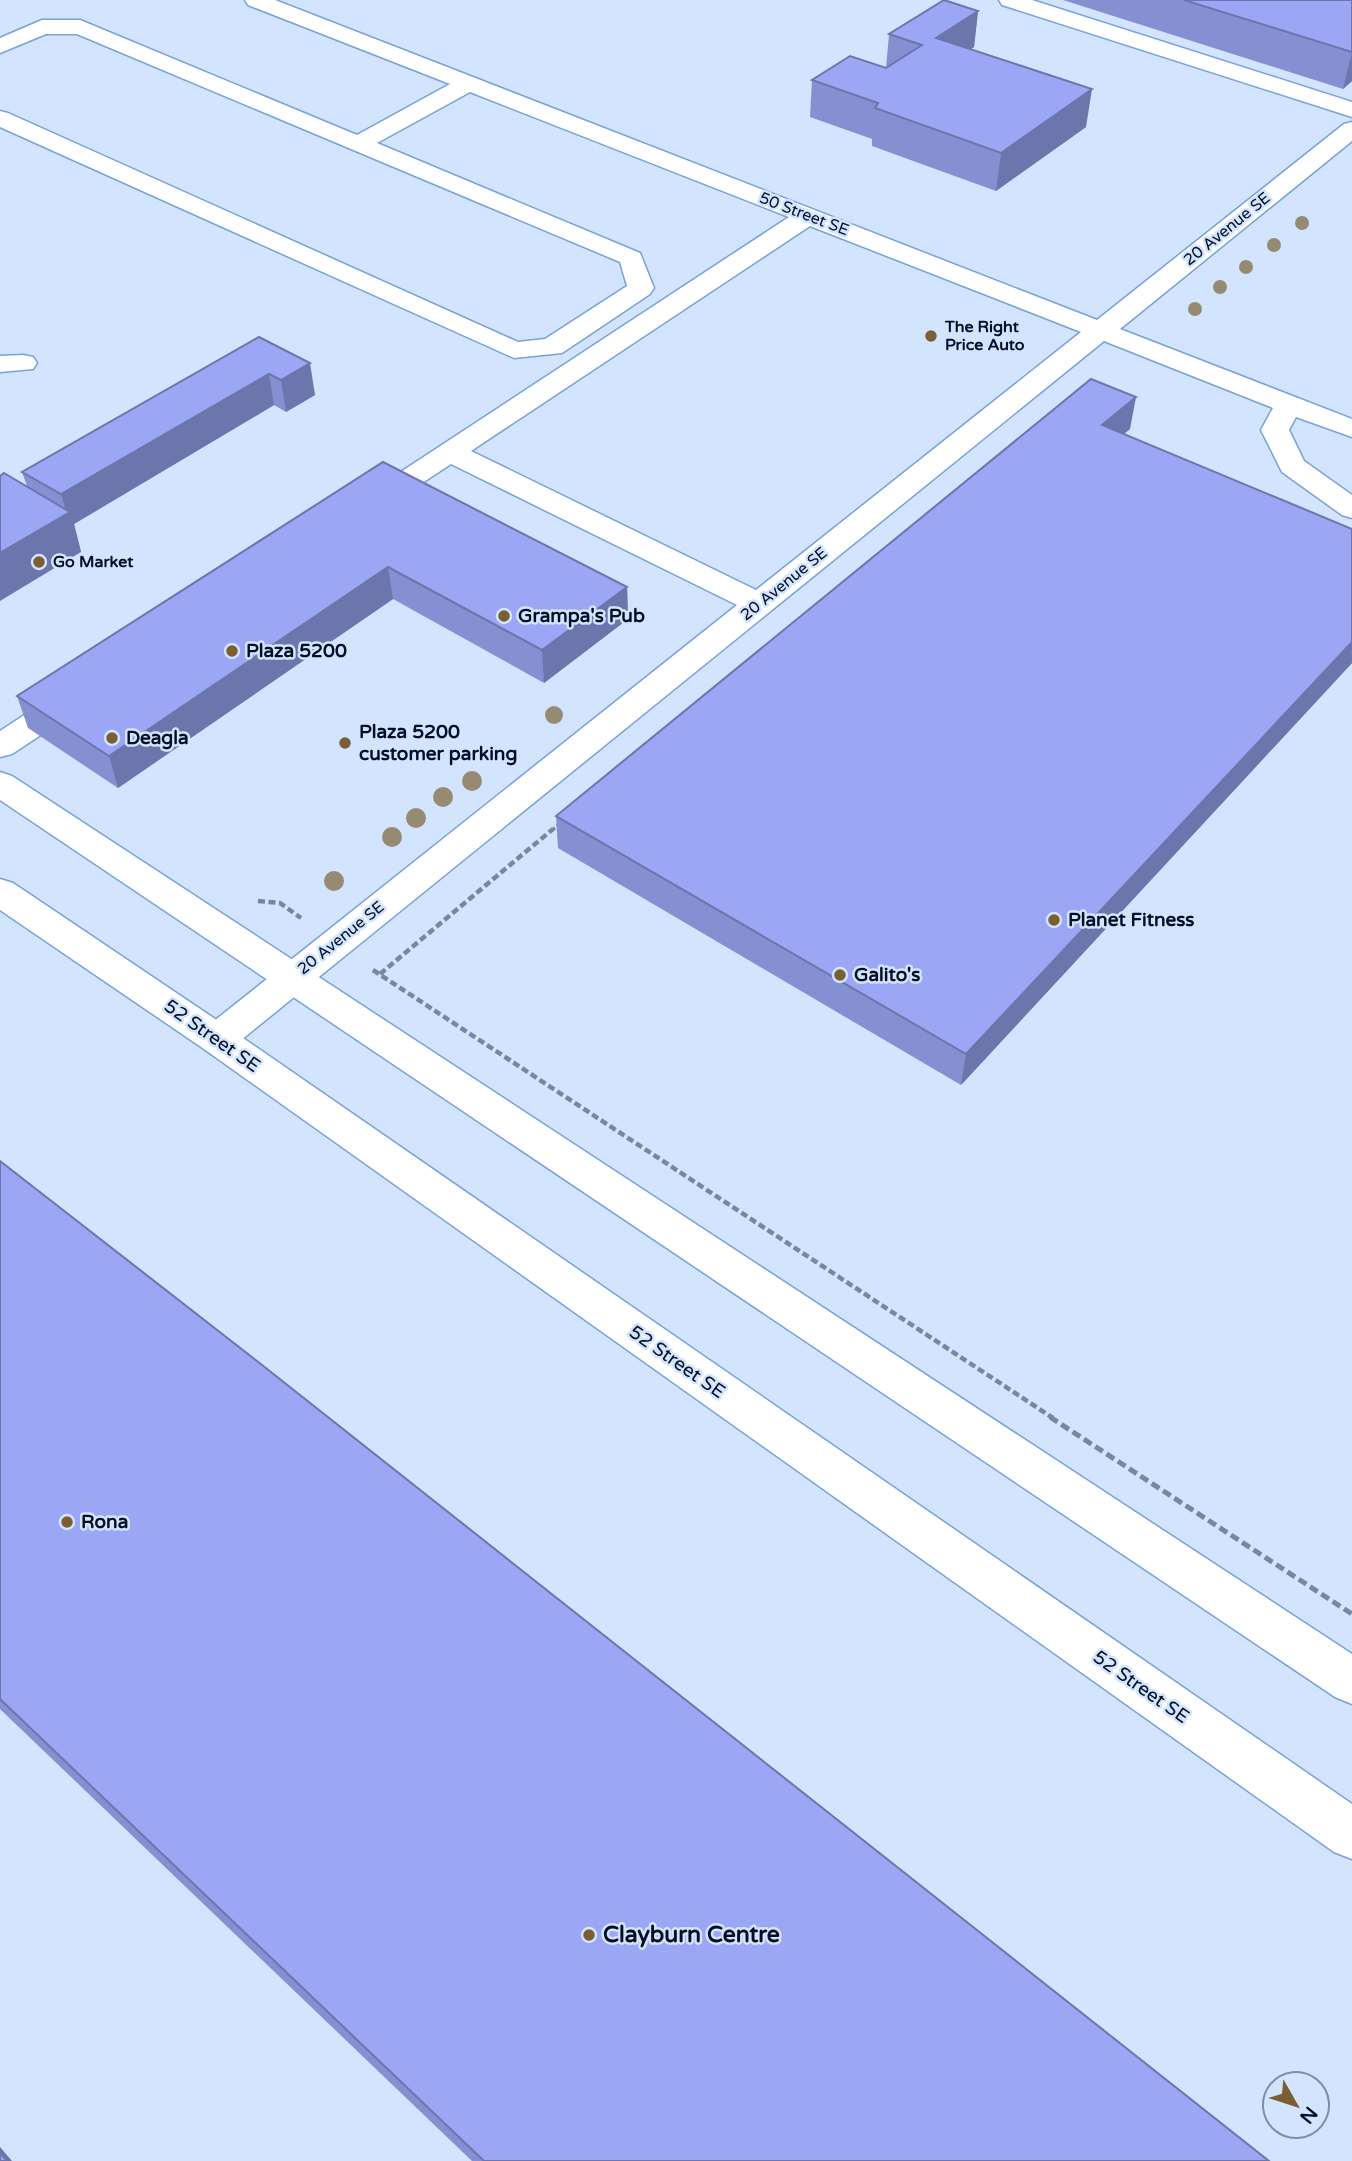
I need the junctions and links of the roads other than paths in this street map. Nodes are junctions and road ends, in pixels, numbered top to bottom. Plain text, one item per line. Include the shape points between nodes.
1 (256, 0) edge
2 (1010, 0) edge
3 (0, 46) edge
4 (470, 83) junction
5 (1352, 110) edge
6 (0, 118) edge
7 (1352, 129) edge
8 (359, 143) junction
9 (808, 216) junction
10 (1102, 329) junction
11 (1289, 404) junction
12 (1352, 429) edge
13 (450, 452) junction
14 (1352, 509) edge
15 (341, 524) edge
16 (759, 604) junction
17 (97, 683) edge
18 (0, 746) edge
19 (0, 784) edge
20 (0, 892) edge
21 (290, 978) junction
22 (217, 1039) junction
23 (1352, 1681) edge
24 (1352, 1834) edge

1 - 4 street, 50 Street SE
2 - 5 street
3 - 8 street via 42,27 80,27
4 - 8 street
4 - 9 street, 50 Street SE
6 - 8 street via 514,349 552,347 641,288 631,258
7 - 10 street, 20 Avenue SE
9 - 10 street, 50 Street SE
9 - 13 street
10 - 11 street, 50 Street SE
10 - 16 street, 20 Avenue SE
11 - 12 street, 50 Street SE
11 - 14 street via 1275,430 1292,466
13 - 15 street
13 - 16 street
16 - 21 street, 20 Avenue SE
17 - 18 street
19 - 21 street
20 - 22 street, 52 Street SE
21 - 22 street, 20 Avenue SE
21 - 23 street
22 - 24 street, 52 Street SE

